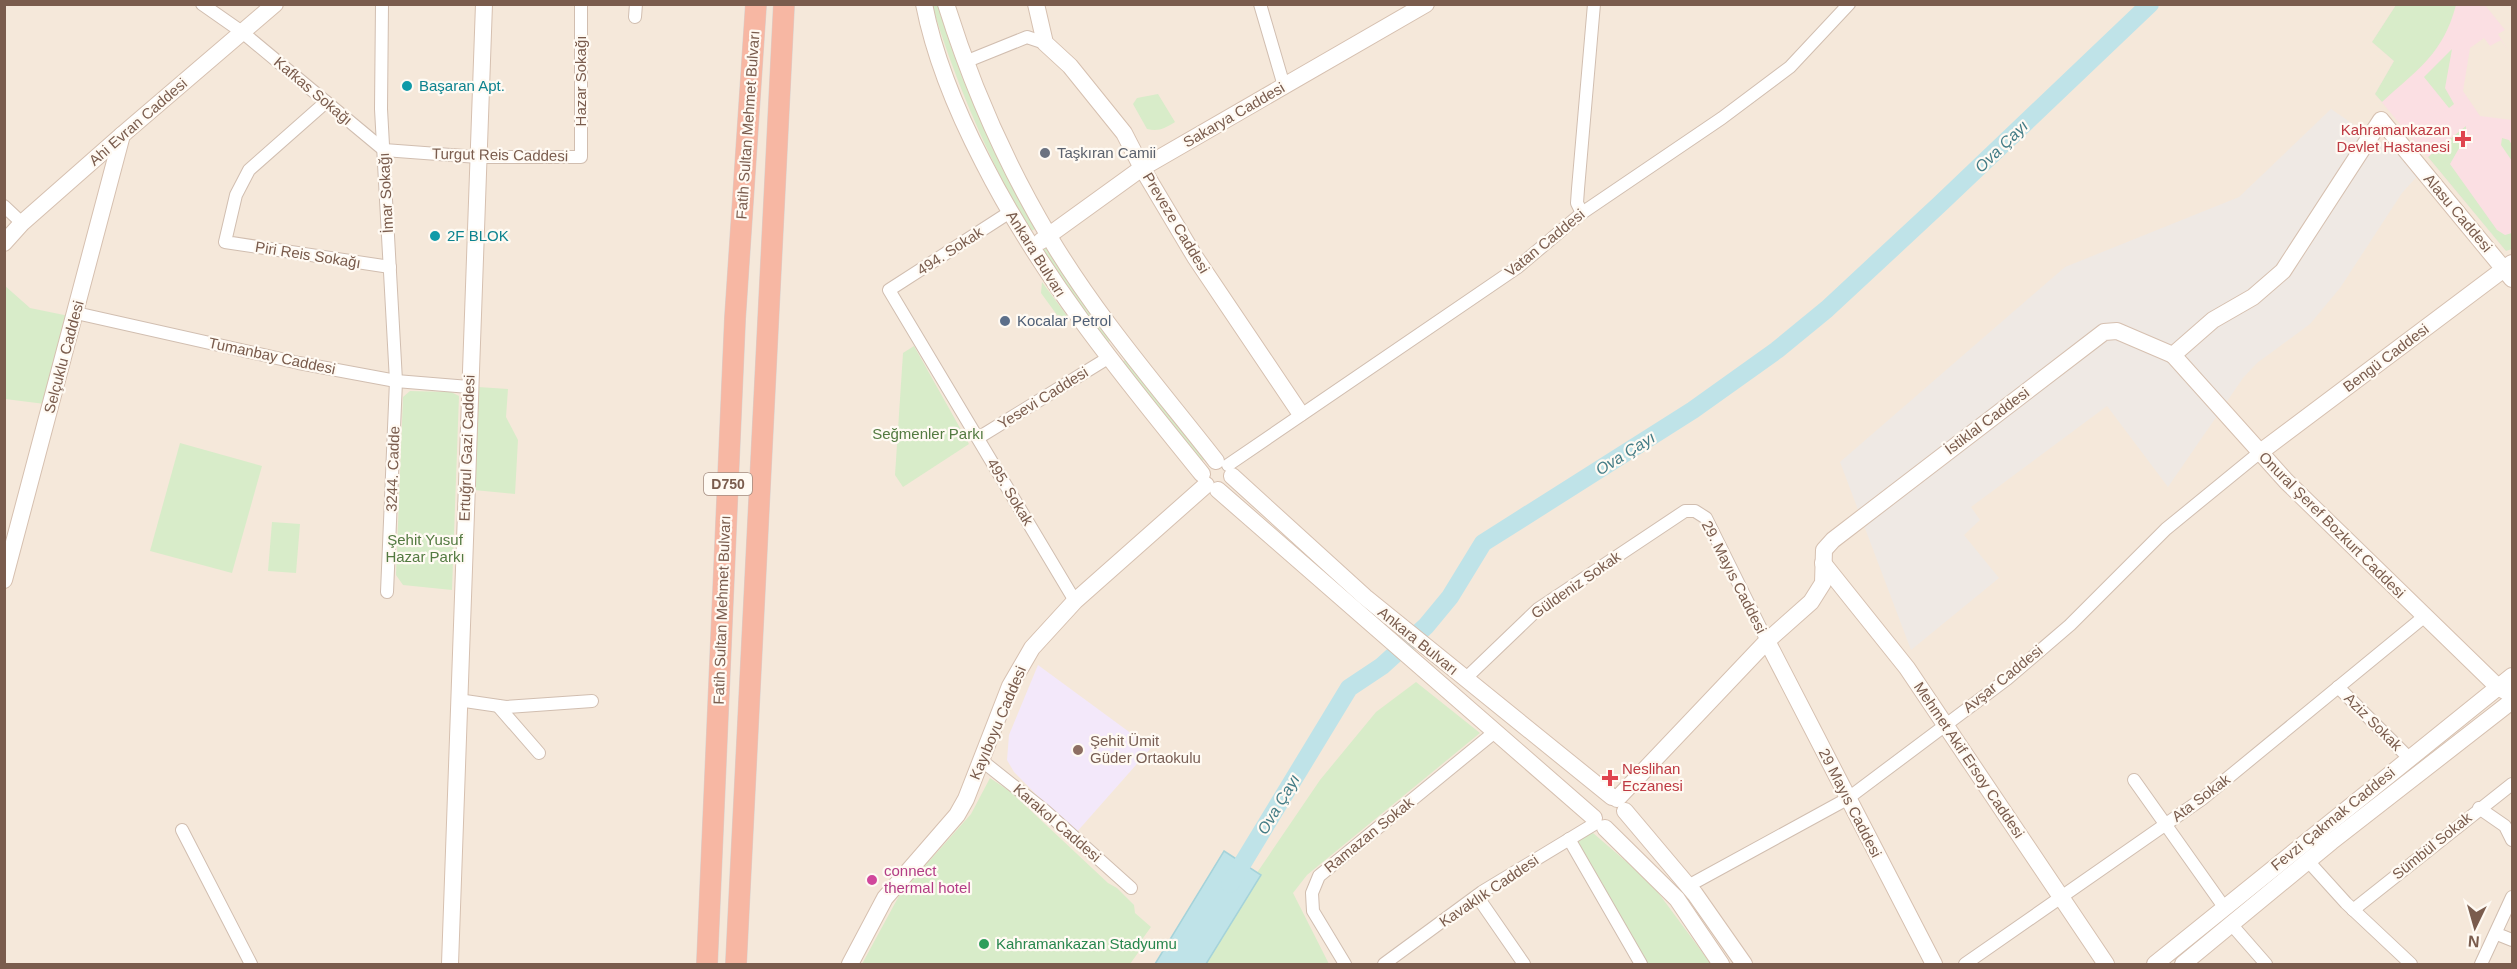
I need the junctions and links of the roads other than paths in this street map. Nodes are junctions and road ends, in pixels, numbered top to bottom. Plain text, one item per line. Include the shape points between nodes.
1 (202, 4) edge
2 (275, 4) edge
3 (382, 4) edge
4 (484, 4) edge
5 (581, 4) edge
6 (756, 4) edge
7 (784, 4) edge
8 (924, 4) edge
9 (946, 4) edge
10 (1036, 4) edge
11 (1260, 4) edge
12 (1426, 4) edge
13 (1594, 4) edge
14 (1849, 4) edge
15 (242, 32) junction
16 (1045, 43) junction
17 (965, 62) junction
18 (1284, 86) junction
19 (326, 102) junction
20 (122, 135) junction
21 (384, 150) junction
22 (580, 156) joint
23 (478, 157) junction
24 (1142, 168) junction
25 (4, 206) edge
26 (1010, 212) junction
27 (1582, 213) junction
28 (22, 223) junction
29 (1049, 236) junction
30 (4, 243) edge
31 (1029, 248) junction
32 (390, 267) junction
33 (2510, 270) edge
34 (889, 290) joint
35 (76, 313) junction
36 (1127, 347) junction
37 (2173, 355) junction
38 (1108, 358) junction
39 (396, 381) junction
40 (469, 387) junction
41 (1300, 413) junction
42 (978, 438) junction
43 (2259, 453) junction
44 (1225, 467) junction
45 (1209, 483) junction
46 (1700, 513) joint
47 (1823, 563) junction
48 (4, 580) edge
49 (387, 592) dead end
50 (1075, 601) junction
51 (1359, 604) junction
52 (2426, 616) junction
53 (1767, 641) junction
54 (2512, 676) edge
55 (1465, 679) junction
56 (2338, 687) junction
57 (458, 700) junction
58 (592, 701) dead end
59 (2508, 701) edge
60 (498, 706) junction
61 (1946, 724) junction
62 (1496, 731) junction
63 (539, 753) dead end
64 (2408, 758) junction
65 (981, 760) junction
66 (2134, 780) dead end
67 (2512, 784) edge
68 (1847, 799) junction
69 (1618, 802) junction
70 (2479, 808) junction
71 (1598, 823) junction
72 (2166, 824) junction
73 (182, 830) dead end
74 (1569, 839) junction
75 (2512, 840) edge
76 (2308, 861) junction
77 (1688, 886) junction
78 (1131, 888) dead end
79 (1477, 896) junction
80 (2061, 896) junction
81 (2512, 897) edge
82 (2224, 907) junction
83 (2353, 910) junction
84 (2231, 924) junction
85 (2497, 934) junction
86 (2512, 940) edge
87 (251, 964) edge
88 (450, 964) edge
89 (707, 964) edge
90 (736, 964) edge
91 (850, 964) edge
92 (1345, 964) edge
93 (1384, 964) edge
94 (1524, 964) edge
95 (1641, 964) edge
96 (1721, 964) edge
97 (1744, 964) edge
98 (1934, 964) edge
99 (1965, 964) edge
100 (2106, 964) edge
101 (2155, 964) edge
102 (2183, 964) edge
103 (2266, 964) edge
104 (2411, 964) edge
105 (2481, 964) edge

1 - 15 street, Kafkas Sokağı
2 - 15 street, Ahi Evran Caddesi
3 - 21 street, İmar Sokağı
4 - 23 street, Ertuğrul Gazi Caddesi
5 - 22 street, Hazar Sokağı
6 - 89 highway, Fatih Sultan Mehmet Bulvarı / D750 via 735,319
7 - 90 highway, Fatih Sultan Mehmet Bulvarı / D750
8 - 26 street, Ankara Bulvarı via 956,106
9 - 17 street, Ankara Bulvarı
10 - 16 street
11 - 18 street
12 - 18 street, Sakarya Caddesi
13 - 27 street via 1577,196
14 - 27 street, Vatan Caddesi via 1790,67
15 - 19 street, Kafkas Sokağı
15 - 20 street, Ahi Evran Caddesi
16 - 17 street via 1027,37
16 - 24 street, Preveze Caddesi via 1070,66 1125,133
17 - 29 street, Ankara Bulvarı
18 - 24 street, Sakarya Caddesi
19 - 21 street, Kafkas Sokağı
19 - 32 street, Piri Reis Sokağı via 245,176 236,195 225,242
20 - 28 street, Ahi Evran Caddesi
20 - 35 street, Selçuklu Caddesi
21 - 23 street, Turgut Reis Caddesi
21 - 32 street, İmar Sokağı
22 - 23 street, Turgut Reis Caddesi
23 - 40 street, Ertuğrul Gazi Caddesi
24 - 29 street, Sakarya Caddesi
24 - 41 street, Preveze Caddesi via 1195,257
25 - 28 street
26 - 31 street, Ankara Bulvarı
26 - 34 street, 494. Sokak
27 - 41 street, Vatan Caddesi via 1518,267
28 - 30 street, Ahi Evran Caddesi
29 - 31 street, Sakarya Caddesi
29 - 36 street, Ankara Bulvarı
31 - 38 street, Ankara Bulvarı
32 - 39 street, İmar Sokağı
33 - 37 street, Alasu Caddesi via 2381,120 2283,271 2253,297 2213,320
33 - 43 street, Bengü Caddesi
34 - 42 street, 495. Sokak
35 - 39 street, Tumanbay Caddesi
35 - 48 street, Selçuklu Caddesi
36 - 38 street
36 - 44 street, Ankara Bulvarı
37 - 43 street, Onural Şeref Bozkurt Caddesi
37 - 47 street, İstiklal Caddesi via 2117,330 2104,332 1833,540 1824,550
38 - 42 street, Yesevi Caddesi
38 - 45 street, Ankara Bulvarı
39 - 40 street, Tumanbay Caddesi
39 - 49 street, 3244. Cadde
40 - 57 street, Ertuğrul Gazi Caddesi
41 - 44 street, Vatan Caddesi
42 - 50 street, 495. Sokak
43 - 52 street, Onural Şeref Bozkurt Caddesi
43 - 61 street, Avşar Caddesi via 2166,529 2070,625
44 - 45 street via 1228,484
44 - 45 street via 1205,466
44 - 51 street, Ankara Bulvarı
45 - 50 street, Kayıboyu Caddesi
45 - 51 street, Ankara Bulvarı
46 - 53 street, 29. Mayıs Caddesi via 1709,522
46 - 55 street, Güldeniz Sokak via 1685,511 1538,609
47 - 53 street, İstiklal Caddesi via 1820,591
47 - 61 street, Mehmet Akif Ersoy Caddesi via 1907,668
50 - 65 street, Kayıboyu Caddesi via 1045,631 1022,664
51 - 55 street, Ankara Bulvarı
51 - 62 street, Ankara Bulvarı via 1434,680
52 - 56 street, Ata Sokak
52 - 59 street, Onural Şeref Bozkurt Caddesi
53 - 68 street, 29 Mayıs Caddesi
53 - 69 street, İstiklal Caddesi
54 - 59 street, Fevzi Çakmak Caddesi
55 - 69 street, Ankara Bulvarı
56 - 64 street, Aziz Sokak
56 - 72 street, Ata Sokak
57 - 60 street
57 - 88 street, Ertuğrul Gazi Caddesi
58 - 60 street
59 - 64 street, Fevzi Çakmak Caddesi
59 - 76 street, Fevzi Çakmak Caddesi
60 - 63 street
61 - 68 street, Avşar Caddesi
61 - 80 street, Mehmet Akif Ersoy Caddesi
62 - 71 street, Ankara Bulvarı
62 - 92 street, Ramazan Sokak via 1319,876 1311,893 1313,911
64 - 82 street, Fevzi Çakmak Caddesi
65 - 78 street, Karakol Caddesi
65 - 91 street, Kayıboyu Caddesi via 957,815 885,898
66 - 72 street
67 - 70 street, Sümbül Sokak
68 - 77 street, Avşar Caddesi
68 - 98 street, 29 Mayıs Caddesi
69 - 71 street via 1619,825
69 - 71 street via 1596,802 1593,807
69 - 77 street, Ankara Bulvarı
70 - 75 street via 2505,826
70 - 83 street, Sümbül Sokak
71 - 74 street, Kavaklık Caddesi
71 - 96 street, Ankara Bulvarı via 1677,899
72 - 80 street, Ata Sokak
72 - 82 street
73 - 87 street
74 - 79 street, Kavaklık Caddesi
74 - 95 street
76 - 83 street
76 - 84 street, Fevzi Çakmak Caddesi
77 - 97 street, Ankara Bulvarı
79 - 93 street, Kavaklık Caddesi
79 - 94 street
80 - 99 street, Ata Sokak
80 - 100 street, Mehmet Akif Ersoy Caddesi
81 - 85 street
82 - 101 street, Fevzi Çakmak Caddesi
83 - 104 street
84 - 102 street, Fevzi Çakmak Caddesi
84 - 103 street
85 - 86 street
85 - 105 street

